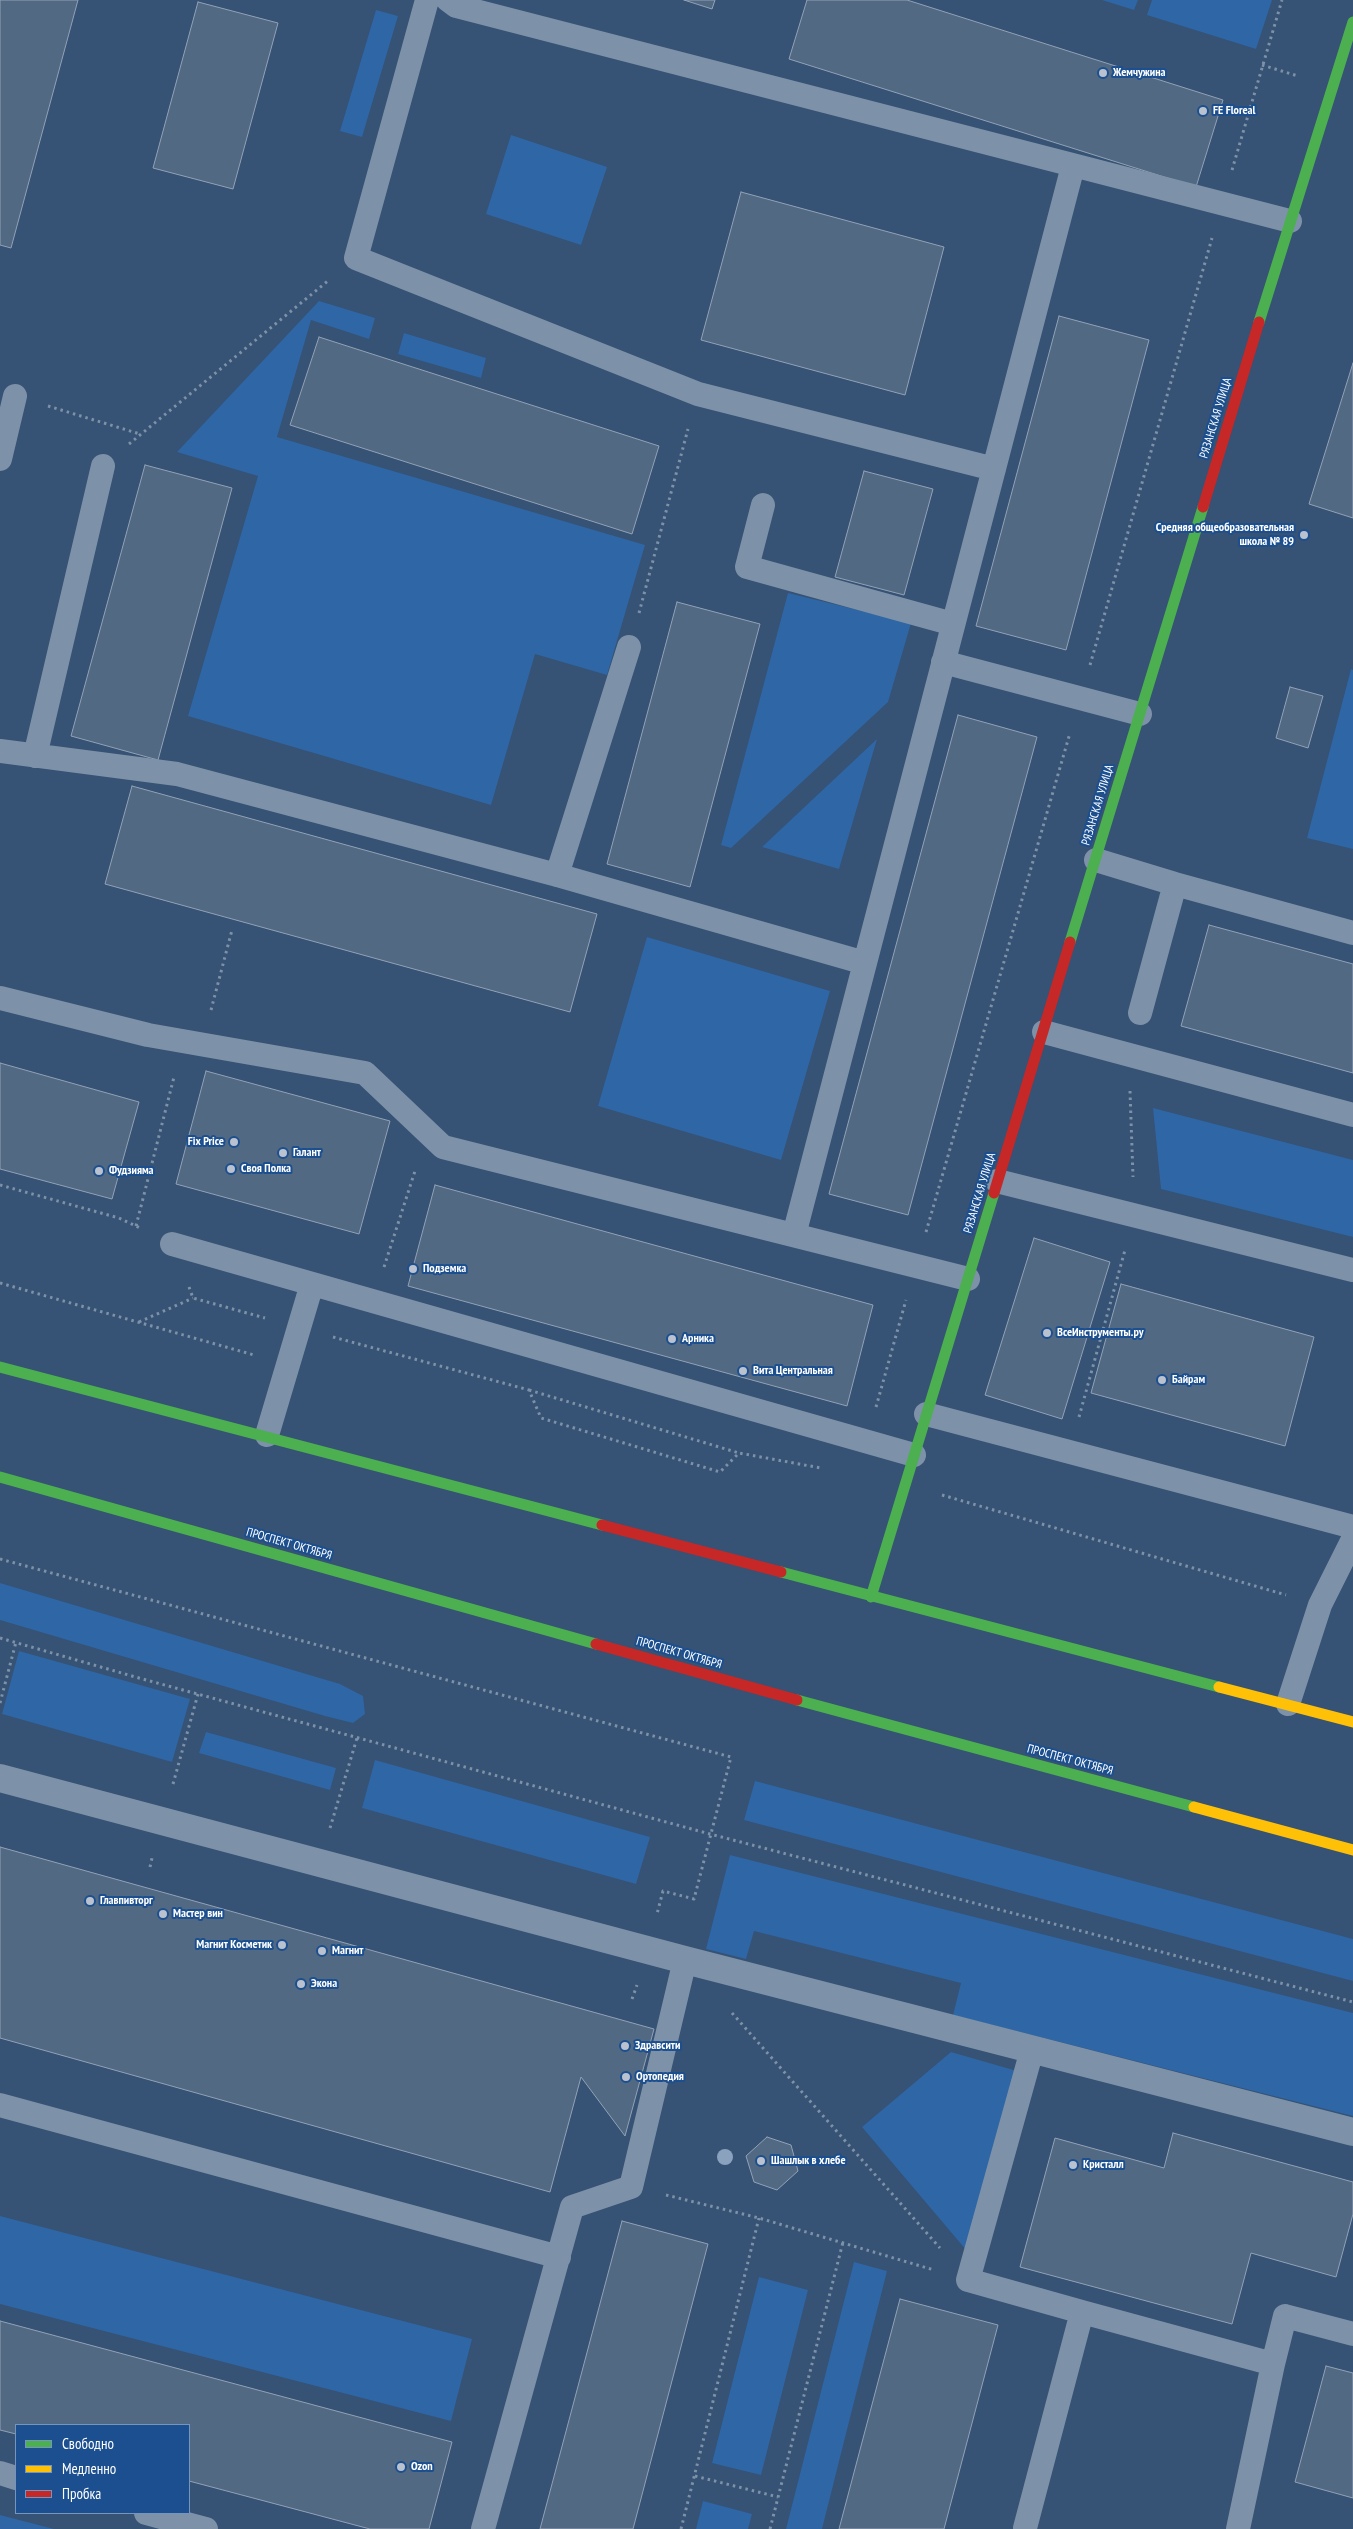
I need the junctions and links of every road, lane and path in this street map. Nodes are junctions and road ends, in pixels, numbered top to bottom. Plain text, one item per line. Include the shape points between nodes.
1 (427, 0) edge
2 (1282, 0) edge
3 (454, 2) edge
4 (1353, 22) edge
5 (1262, 65) junction
6 (1300, 77) dead end
7 (1073, 166) junction
8 (1222, 204) junction
9 (1290, 221) junction
10 (356, 258) junction
11 (698, 394) junction
12 (15, 396) joint
13 (141, 434) junction
14 (0, 459) edge
15 (103, 466) joint
16 (994, 469) junction
17 (763, 505) dead end
18 (953, 624) junction
19 (629, 647) joint
20 (943, 662) junction
21 (1080, 698) junction
22 (1140, 714) junction
23 (0, 751) edge
24 (35, 756) junction
25 (1096, 860) junction
26 (558, 875) junction
27 (1175, 884) junction
28 (232, 930) dead end
29 (1353, 933) edge
30 (865, 963) junction
31 (0, 998) edge
32 (1140, 1013) dead end
33 (1044, 1032) junction
34 (202, 1044) junction
35 (175, 1072) dead end
36 (1353, 1115) edge
37 (428, 1132) junction
38 (997, 1181) junction
39 (0, 1184) edge
40 (136, 1226) junction
41 (794, 1235) junction
42 (172, 1244) junction
43 (916, 1266) junction
44 (1353, 1270) edge
45 (968, 1278) junction
46 (0, 1283) edge
47 (312, 1284) junction
48 (193, 1298) junction
49 (373, 1301) junction
50 (138, 1322) junction
51 (300, 1328) junction
52 (360, 1344) junction
53 (288, 1365) junction
54 (0, 1367) edge
55 (529, 1390) junction
56 (926, 1414) junction
57 (267, 1435) junction
58 (866, 1441) junction
59 (739, 1453) junction
60 (914, 1455) junction
61 (827, 1470) dead end
62 (0, 1477) edge
63 (905, 1484) junction
64 (1353, 1527) edge
65 (1353, 1538) edge
66 (0, 1559) edge
67 (871, 1597) junction
68 (1320, 1605) junction
69 (0, 1638) edge
70 (16, 1642) junction
71 (198, 1694) junction
72 (0, 1703) edge
73 (1288, 1704) junction
74 (1353, 1722) edge
75 (357, 1738) junction
76 (182, 1752) dead end
77 (0, 1778) edge
78 (340, 1796) dead end
79 (710, 1834) junction
80 (1353, 1850) edge
81 (649, 1950) junction
82 (685, 1960) junction
83 (632, 1999) dead end
84 (1353, 2002) edge
85 (731, 2012) dead end
86 (1032, 2050) junction
87 (0, 2105) edge
88 (1353, 2132) edge
89 (631, 2187) junction
90 (759, 2218) junction
91 (843, 2242) junction
92 (559, 2257) junction
93 (968, 2280) junction
94 (1082, 2312) junction
95 (1353, 2334) edge
96 (1273, 2364) junction
97 (0, 2473) edge
98 (695, 2476) junction
99 (15, 2478) edge
100 (778, 2497) junction
101 (150, 2514) edge
102 (1026, 2528) edge
103 (206, 2529) edge
104 (483, 2529) edge
105 (681, 2529) edge
106 (770, 2529) edge
107 (1238, 2529) edge

1 - 10 lane
2 - 5 path
3 - 7 lane
4 - 9 main road, РЯЗАНСКАЯ УЛИЦА
5 - 6 path
5 - 8 path
7 - 8 lane
7 - 16 lane
8 - 9 lane
8 - 21 path
9 - 22 main road, РЯЗАНСКАЯ УЛИЦА
10 - 11 lane
10 - 13 path
11 - 16 lane
11 - 19 path
12 - 13 path
12 - 14 lane
13 - 15 path
15 - 24 lane
16 - 18 lane
17 - 18 lane via 747,567
18 - 20 lane
19 - 26 lane
20 - 21 lane
20 - 30 lane
21 - 22 lane
21 - 43 path
22 - 25 main road, РЯЗАНСКАЯ УЛИЦА
23 - 24 lane
24 - 26 lane via 177,774
25 - 27 lane
25 - 33 main road, РЯЗАНСКАЯ УЛИЦА
26 - 30 lane
27 - 29 lane
27 - 32 lane
28 - 34 path
30 - 41 lane
31 - 34 lane via 148,1035
33 - 36 lane
33 - 38 main road, РЯЗАНСКАЯ УЛИЦА
34 - 37 lane via 365,1073
35 - 40 path
37 - 41 lane via 443,1147
37 - 49 path
38 - 44 lane
38 - 45 main road, РЯЗАНСКАЯ УЛИЦА
39 - 40 path via 119,1218
40 - 42 path
41 - 43 lane
42 - 47 lane
42 - 48 path
43 - 45 lane
43 - 58 path
45 - 56 main road, РЯЗАНСКАЯ УЛИЦА
46 - 50 path
47 - 49 lane
47 - 51 lane
48 - 50 path
48 - 51 path
49 - 52 path
49 - 58 lane
50 - 53 path
51 - 52 path
51 - 53 lane
52 - 55 path
53 - 57 lane
54 - 57 main road
55 - 59 path
55 - 59 path via 541,1418 720,1472
56 - 60 main road, РЯЗАНСКАЯ УЛИЦА
56 - 64 lane
57 - 67 main road
58 - 60 lane
59 - 61 path
60 - 63 main road, РЯЗАНСКАЯ УЛИЦА
62 - 80 main road, ПРОСПЕКТ ОКТЯБРЯ via 836,1712
63 - 67 main road, РЯЗАНСКАЯ УЛИЦА
63 - 68 path
65 - 68 lane
66 - 79 path via 731,1757
67 - 73 main road
68 - 73 lane
69 - 70 path
70 - 71 path
70 - 72 path
71 - 75 path
71 - 76 path
73 - 74 main road
75 - 78 path
75 - 79 path
77 - 81 street
79 - 81 path via 694,1899 663,1891
79 - 84 path
81 - 82 street
81 - 83 path
82 - 86 street
82 - 89 lane
85 - 93 path
86 - 88 street
86 - 93 lane
87 - 92 lane
89 - 90 path
89 - 92 lane via 572,2207
90 - 91 path
90 - 98 path
91 - 93 path
91 - 100 path
92 - 104 lane
93 - 94 lane
94 - 96 lane
94 - 102 lane
95 - 96 lane via 1285,2316
96 - 107 lane
97 - 99 lane
98 - 100 path
98 - 105 path
100 - 106 path
101 - 103 lane

